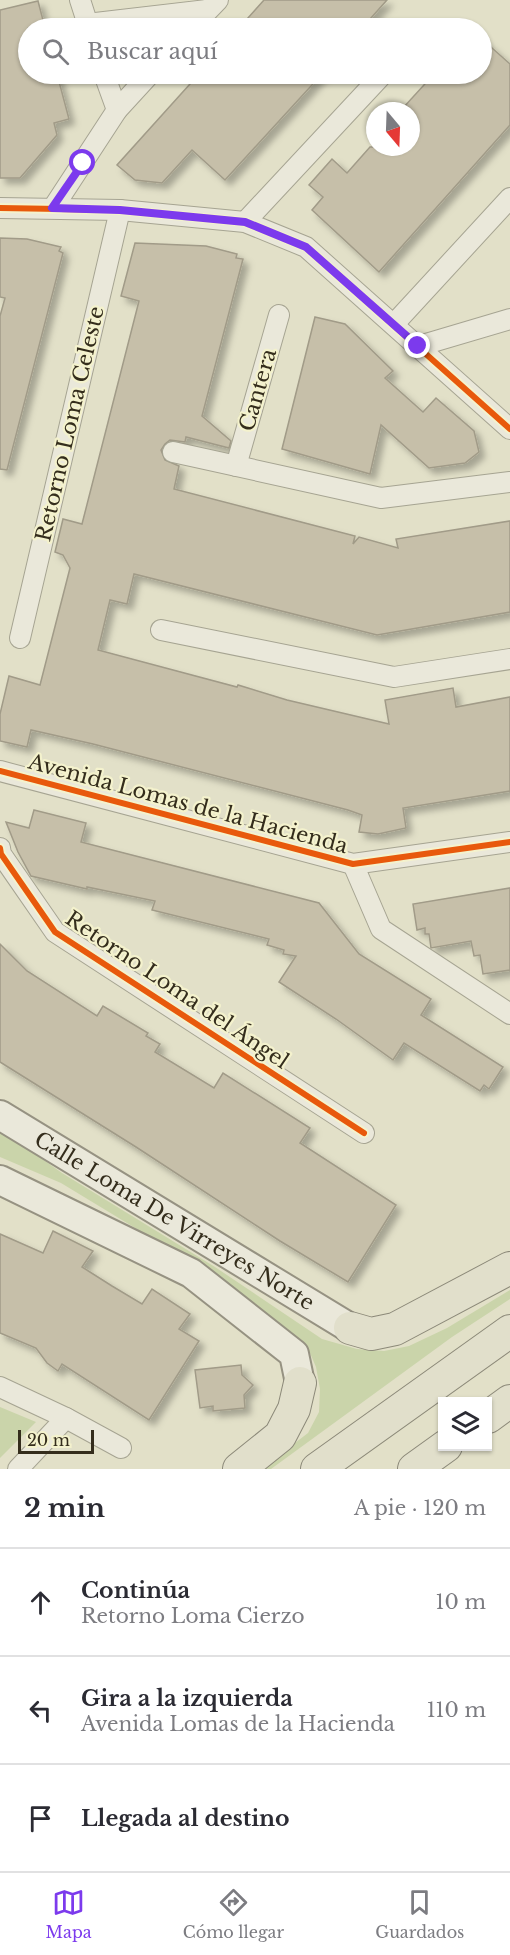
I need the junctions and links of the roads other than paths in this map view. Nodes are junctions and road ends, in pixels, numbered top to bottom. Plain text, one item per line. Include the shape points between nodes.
1 (80, 0) edge
2 (213, 5) edge
3 (86, 18) edge
4 (136, 18) edge
5 (201, 18) edge
6 (108, 84) edge
7 (141, 84) edge
8 (374, 84) edge
9 (117, 110) junction
10 (510, 198) edge
11 (0, 208) edge
12 (52, 208) junction
13 (120, 210) junction
14 (245, 222) junction
15 (279, 315) dead end
16 (510, 319) edge
17 (394, 324) junction
18 (418, 346) junction
19 (510, 429) edge
20 (173, 452) dead end
21 (236, 466) junction
22 (510, 482) edge
23 (161, 630) dead end
24 (20, 638) dead end
25 (510, 659) edge
26 (0, 771) edge
27 (510, 842) edge
28 (0, 848) edge
29 (353, 864) junction
30 (510, 1014) edge
31 (0, 1115) edge
32 (364, 1133) dead end
33 (0, 1179) edge
34 (510, 1268) edge
35 (350, 1328) joint
36 (510, 1331) edge
37 (300, 1383) joint
38 (0, 1387) edge
39 (510, 1401) edge
40 (492, 1414) edge
41 (66, 1418) junction
42 (121, 1448) dead end
43 (439, 1451) edge
44 (18, 1469) edge
45 (239, 1469) edge
46 (317, 1469) edge
47 (414, 1469) edge

1 - 3 street
2 - 4 street
2 - 5 street
6 - 9 street
7 - 9 street
8 - 14 street
9 - 12 street
10 - 17 street
11 - 12 street
12 - 13 street
13 - 14 street
13 - 24 street, Retorno Loma Celeste
14 - 17 street via 306,247
15 - 21 street, Cantera
16 - 18 street
17 - 18 street
18 - 19 street
20 - 21 street
21 - 22 street via 381,498
23 - 25 street via 394,677
26 - 29 street, Avenida Lomas de la Hacienda
27 - 29 street, Avenida Lomas de la Hacienda
28 - 32 street, Retorno Loma del Ángel via 54,932
29 - 30 street via 381,929
31 - 35 street, Calle Loma De Virreyes Norte
33 - 37 street via 190,1273 294,1354
34 - 35 main road via 395,1329 370,1334
36 - 46 main road
37 - 45 main road via 294,1409 280,1436
38 - 41 street
39 - 40 main road
41 - 42 street
41 - 44 street
43 - 47 main road

